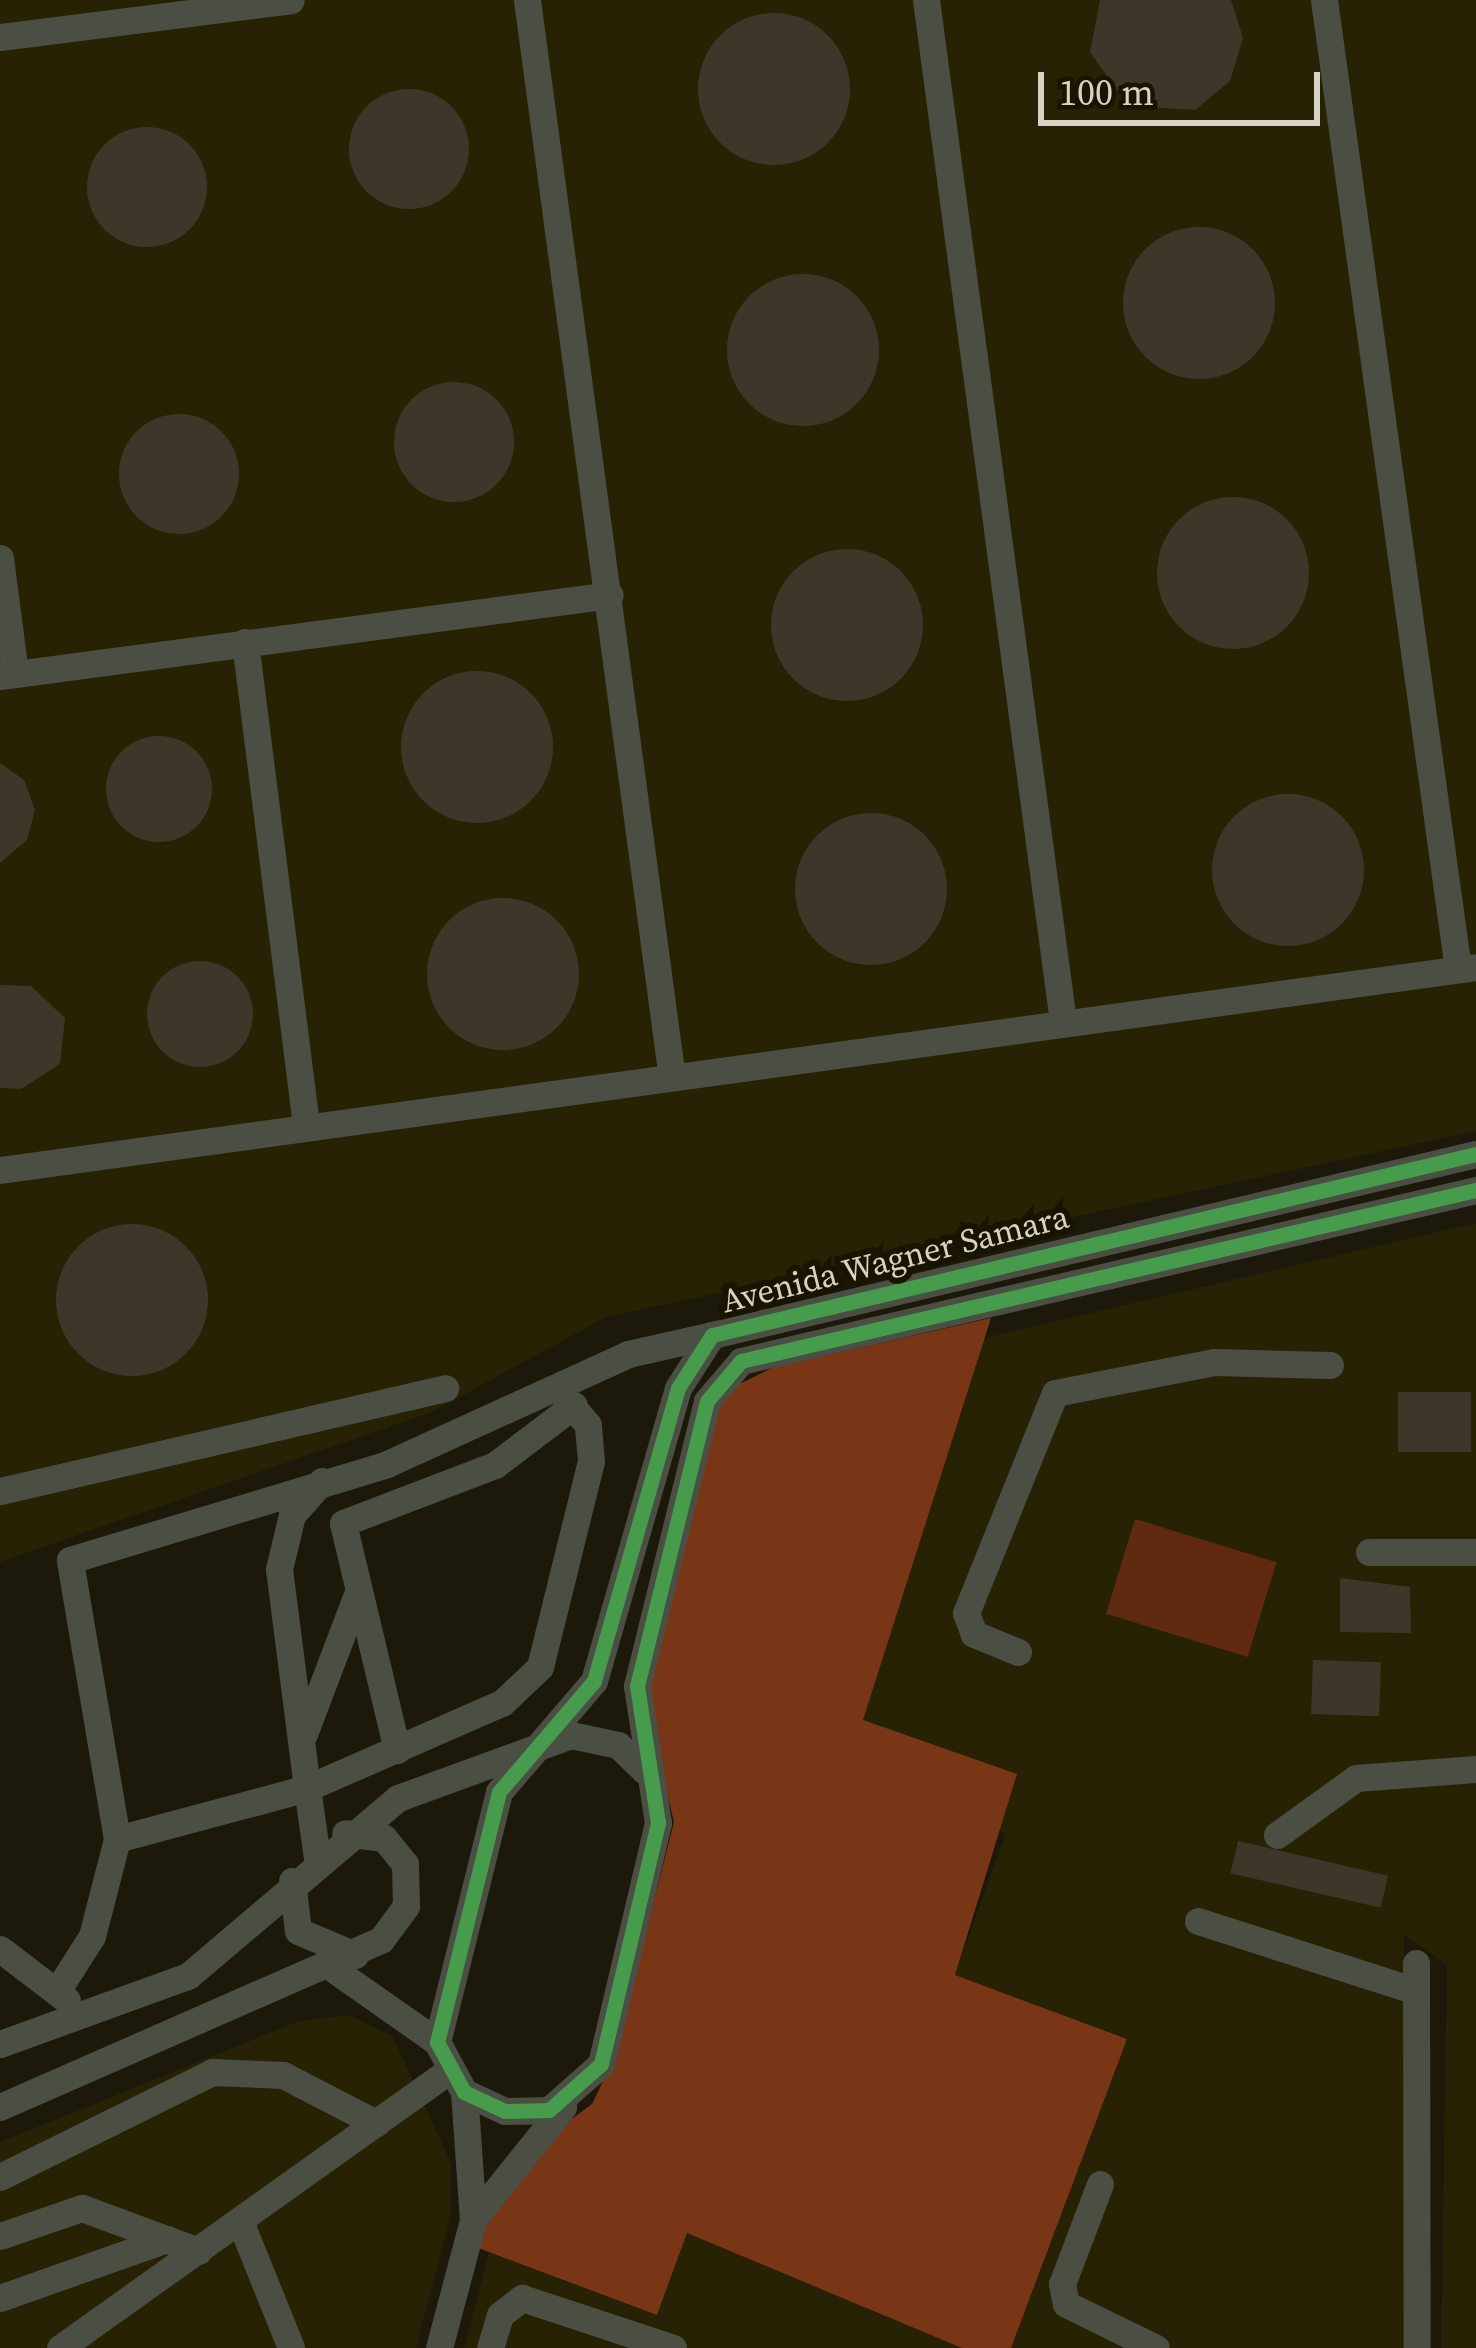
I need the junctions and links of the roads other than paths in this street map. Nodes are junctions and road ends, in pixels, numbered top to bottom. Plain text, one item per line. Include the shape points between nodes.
1 (291, 0) edge
2 (527, 0) edge
3 (926, 0) edge
4 (1324, 0) edge
5 (0, 37) edge
6 (0, 558) edge
7 (610, 595) junction
8 (244, 642) junction
9 (7, 675) edge
10 (1467, 968) edge
11 (1063, 1021) junction
12 (670, 1071) junction
13 (306, 1124) junction
14 (1476, 1154) edge
15 (0, 1170) edge
16 (1476, 1190) edge
17 (712, 1334) junction
18 (1330, 1364) dead end
19 (445, 1388) dead end
20 (566, 1396) junction
21 (322, 1481) junction
22 (0, 1491) edge
23 (1369, 1552) dead end
24 (1476, 1552) edge
25 (358, 1592) junction
26 (1018, 1652) dead end
27 (464, 1721) junction
28 (303, 1736) junction
29 (533, 1747) junction
30 (397, 1750) junction
31 (1476, 1769) edge
32 (648, 1774) junction
33 (307, 1788) junction
34 (418, 1790) junction
35 (345, 1833) junction
36 (1277, 1835) dead end
37 (117, 1839) junction
38 (316, 1857) junction
39 (292, 1881) junction
40 (1198, 1921) dead end
41 (0, 1949) edge
42 (356, 1955) junction
43 (329, 1966) junction
44 (56, 1991) junction
45 (83, 2015) junction
46 (437, 2042) junction
47 (0, 2044) edge
48 (457, 2082) junction
49 (567, 2103) junction
50 (0, 2108) edge
51 (376, 2123) junction
52 (0, 2177) edge
53 (1100, 2184) dead end
54 (472, 2220) junction
55 (240, 2221) junction
56 (0, 2236) edge
57 (167, 2239) junction
58 (198, 2251) junction
59 (0, 2298) edge
60 (60, 2348) edge
61 (291, 2348) edge
62 (439, 2348) edge
63 (490, 2348) edge
64 (673, 2348) edge
65 (1156, 2348) edge
66 (1417, 2348) edge

1 - 5 street
2 - 7 street
3 - 11 street
4 - 10 street
6 - 9 street
7 - 8 street
7 - 12 street
8 - 9 street
8 - 13 street
10 - 11 street
11 - 12 street
12 - 13 street
13 - 15 street
14 - 17 street, Avenida Wagner Samara
16 - 32 street, Avenida Wagner Samara via 741,1361 707,1401 646,1637 637,1686
17 - 20 street via 663,1341
17 - 29 street, Avenida Wagner Samara via 678,1388 594,1681
18 - 26 street via 1214,1361 1055,1393 966,1612 974,1634
19 - 22 street
20 - 21 street
20 - 25 street via 495,1465 347,1517
20 - 27 street via 591,1461 540,1667
21 - 28 street via 292,1515 278,1569
21 - 37 street via 66,1564
23 - 24 street
25 - 28 street
25 - 30 street
27 - 30 street
27 - 34 street
28 - 33 street
29 - 32 street via 602,1738
29 - 34 street
29 - 46 street, Avenida Wagner Samara via 499,1792
30 - 33 street
31 - 36 street via 1357,1778
32 - 49 street, Avenida Wagner Samara via 658,1823 606,2042
33 - 37 street
33 - 38 street
34 - 35 street
35 - 38 street
35 - 42 street via 384,1838 409,1883 394,1925
37 - 44 street via 92,1936
38 - 39 street
39 - 42 street via 298,1931 325,1951
39 - 45 street via 204,1966
40 - 66 street via 1416,1977
41 - 44 street
42 - 43 street
43 - 46 street
43 - 50 street
44 - 45 street
45 - 47 street
46 - 48 street, Avenida Wagner Samara
48 - 49 street via 505,2111
48 - 51 street
48 - 54 street, Avenida Wagner Samara
49 - 54 street, Avenida Wagner Samara
51 - 52 street via 283,2074 212,2072
51 - 55 street
53 - 65 street via 1062,2284 1066,2304
54 - 62 street, Avenida Wagner Samara
55 - 58 street
55 - 61 street
56 - 57 street via 82,2208
57 - 58 street
57 - 59 street
58 - 60 street
63 - 64 street via 500,2315 522,2298

